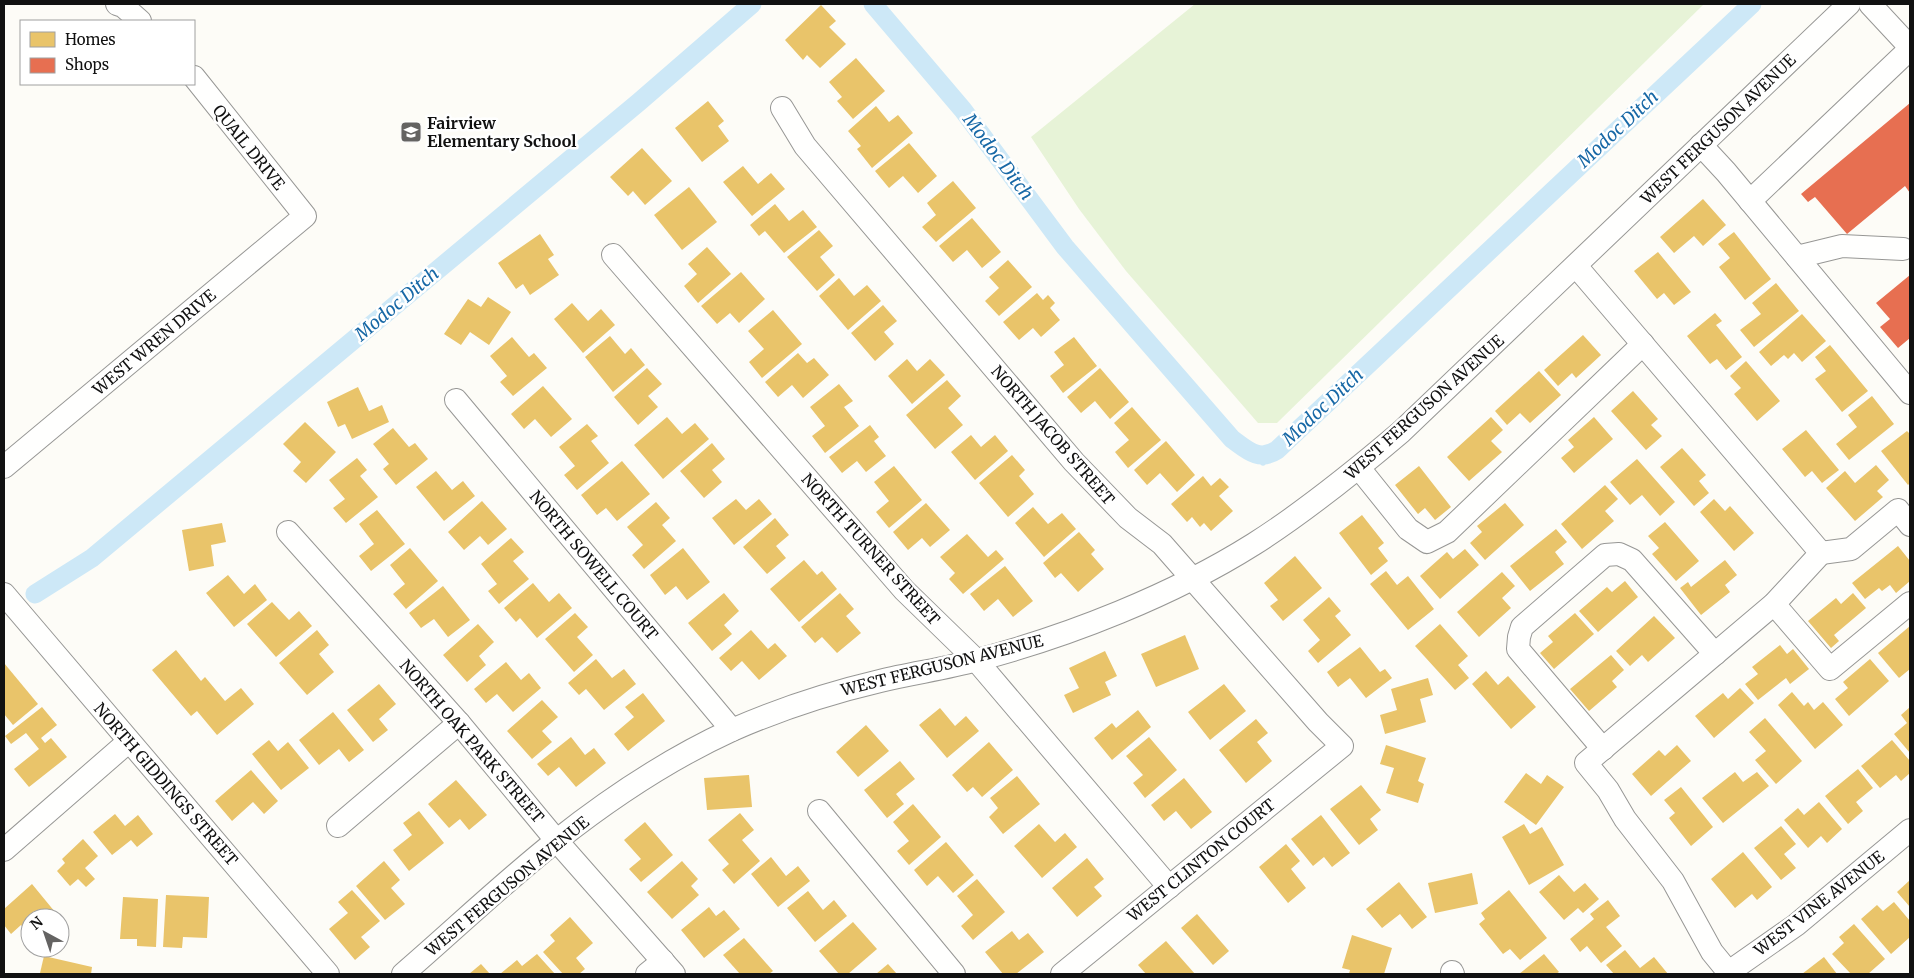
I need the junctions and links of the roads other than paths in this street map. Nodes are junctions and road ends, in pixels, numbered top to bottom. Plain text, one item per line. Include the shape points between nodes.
1 (117, 4) edge
2 (1849, 4) edge
3 (1870, 4) edge
4 (139, 20) edge
5 (1910, 48) edge
6 (195, 78) edge
7 (782, 108) dead end
8 (1701, 145) junction
9 (1750, 201) junction
10 (305, 216) joint
11 (1903, 249) dead end
12 (613, 255) dead end
13 (1797, 257) junction
14 (1576, 266) junction
15 (1643, 344) junction
16 (1910, 393) edge
17 (456, 400) dead end
18 (4, 467) edge
19 (1359, 468) junction
20 (1910, 525) edge
21 (288, 532) dead end
22 (1821, 553) junction
23 (1193, 577) junction
24 (4, 594) edge
25 (1910, 602) edge
26 (1774, 604) junction
27 (1715, 654) junction
28 (976, 660) junction
29 (459, 723) junction
30 (732, 730) junction
31 (128, 742) junction
32 (1342, 746) joint
33 (1603, 749) junction
34 (819, 811) dead end
35 (338, 826) dead end
36 (1910, 830) edge
37 (556, 840) junction
38 (4, 850) edge
39 (1169, 887) junction
40 (661, 970) edge
41 (328, 974) edge
42 (403, 974) edge
43 (954, 974) edge
44 (1062, 974) edge
45 (1728, 974) edge

1 - 4 street
2 - 8 street, WEST FERGUSON AVENUE
3 - 5 street
5 - 9 street
6 - 10 street, QUAIL DRIVE
7 - 23 street, NORTH JACOB STREET via 804,146 1074,462 1111,502 1162,544
8 - 9 street
8 - 14 street, WEST FERGUSON AVENUE
9 - 13 street
10 - 18 street, WEST WREN DRIVE
11 - 13 street via 1842,246
12 - 28 street, NORTH TURNER STREET via 904,590
13 - 16 street
14 - 15 street
14 - 19 street, WEST FERGUSON AVENUE
15 - 19 street via 1447,532 1427,542 1408,529
15 - 22 street
17 - 30 street, NORTH SOWELL COURT
19 - 23 street, WEST FERGUSON AVENUE via 1252,545
20 - 22 street via 1898,510 1851,548
21 - 29 street, NORTH OAK PARK STREET
22 - 26 street
23 - 28 street, WEST FERGUSON AVENUE via 1128,608 1059,635
23 - 32 street, NORTH JACOB STREET
24 - 31 street, NORTH GIDDINGS STREET
25 - 26 street via 1830,669
26 - 27 street
27 - 33 street
27 - 33 street via 1632,560 1619,554 1605,554 1522,626 1518,637 1518,649
28 - 30 street, WEST FERGUSON AVENUE via 807,700
28 - 39 street, NORTH TURNER STREET
29 - 35 street
29 - 37 street, NORTH OAK PARK STREET
30 - 37 street, WEST FERGUSON AVENUE via 667,764
31 - 38 street
31 - 41 street, NORTH GIDDINGS STREET
32 - 39 street, WEST CLINTON COURT
33 - 45 street via 1586,763 1608,790 1624,819 1673,881 1712,952
34 - 43 street
36 - 45 street, WEST VINE AVENUE via 1796,925
37 - 40 street, NORTH OAK PARK STREET
37 - 42 street, WEST FERGUSON AVENUE
39 - 44 street, WEST CLINTON COURT

